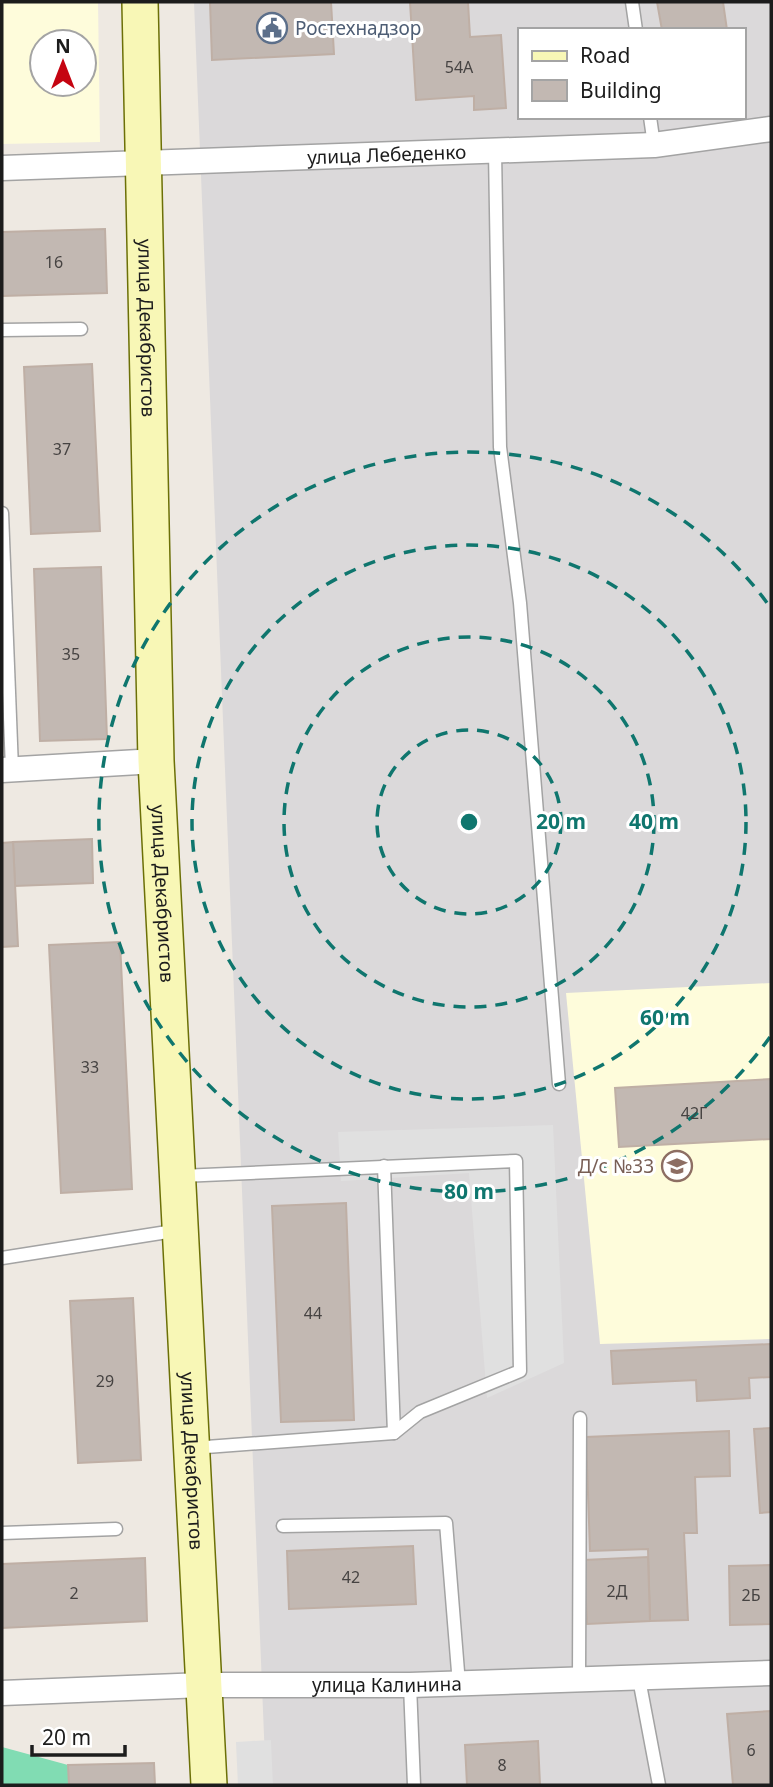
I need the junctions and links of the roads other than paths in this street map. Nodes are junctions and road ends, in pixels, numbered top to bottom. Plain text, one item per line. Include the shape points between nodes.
1 (140, 2) edge
2 (632, 2) edge
3 (636, 28) edge
4 (649, 119) edge
5 (771, 129) edge
6 (654, 145) junction
7 (495, 151) junction
8 (143, 163) junction
9 (2, 168) edge
10 (81, 329) dead end
11 (2, 330) edge
12 (2, 513) edge
13 (156, 761) junction
14 (7, 769) edge
15 (559, 1084) dead end
16 (384, 1166) junction
17 (177, 1176) junction
18 (180, 1230) junction
19 (2, 1258) edge
20 (580, 1419) dead end
21 (394, 1433) junction
22 (191, 1448) junction
23 (283, 1525) dead end
24 (116, 1529) dead end
25 (2, 1532) edge
26 (771, 1673) edge
27 (639, 1679) junction
28 (579, 1680) junction
29 (459, 1684) junction
30 (203, 1685) junction
31 (410, 1685) junction
32 (2, 1693) edge
33 (209, 1785) edge
34 (414, 1785) edge
35 (659, 1785) edge

1 - 8 main road, улица Декабристов
2 - 3 lane
4 - 6 lane
5 - 6 street, улица Лебеденко
6 - 7 street, улица Лебеденко
7 - 8 street, улица Лебеденко
7 - 15 lane via 500,447 520,603
8 - 9 street, улица Лебеденко
8 - 13 main road, улица Декабристов
10 - 11 lane
12 - 14 lane
13 - 14 street
13 - 17 main road, улица Декабристов
16 - 17 lane
16 - 21 lane
16 - 21 lane via 516,1161 520,1371 420,1412
17 - 18 main road, улица Декабристов
18 - 19 lane
18 - 22 main road, улица Декабристов
20 - 28 lane
21 - 22 lane
22 - 30 main road, улица Декабристов
23 - 29 lane via 446,1523
24 - 25 lane
26 - 27 street, улица Калинина
27 - 28 street, улица Калинина
27 - 35 lane
28 - 29 street, улица Калинина
29 - 31 street, улица Калинина
30 - 31 street, улица Калинина
30 - 32 street, улица Калинина
30 - 33 main road, улица Декабристов
31 - 34 lane

